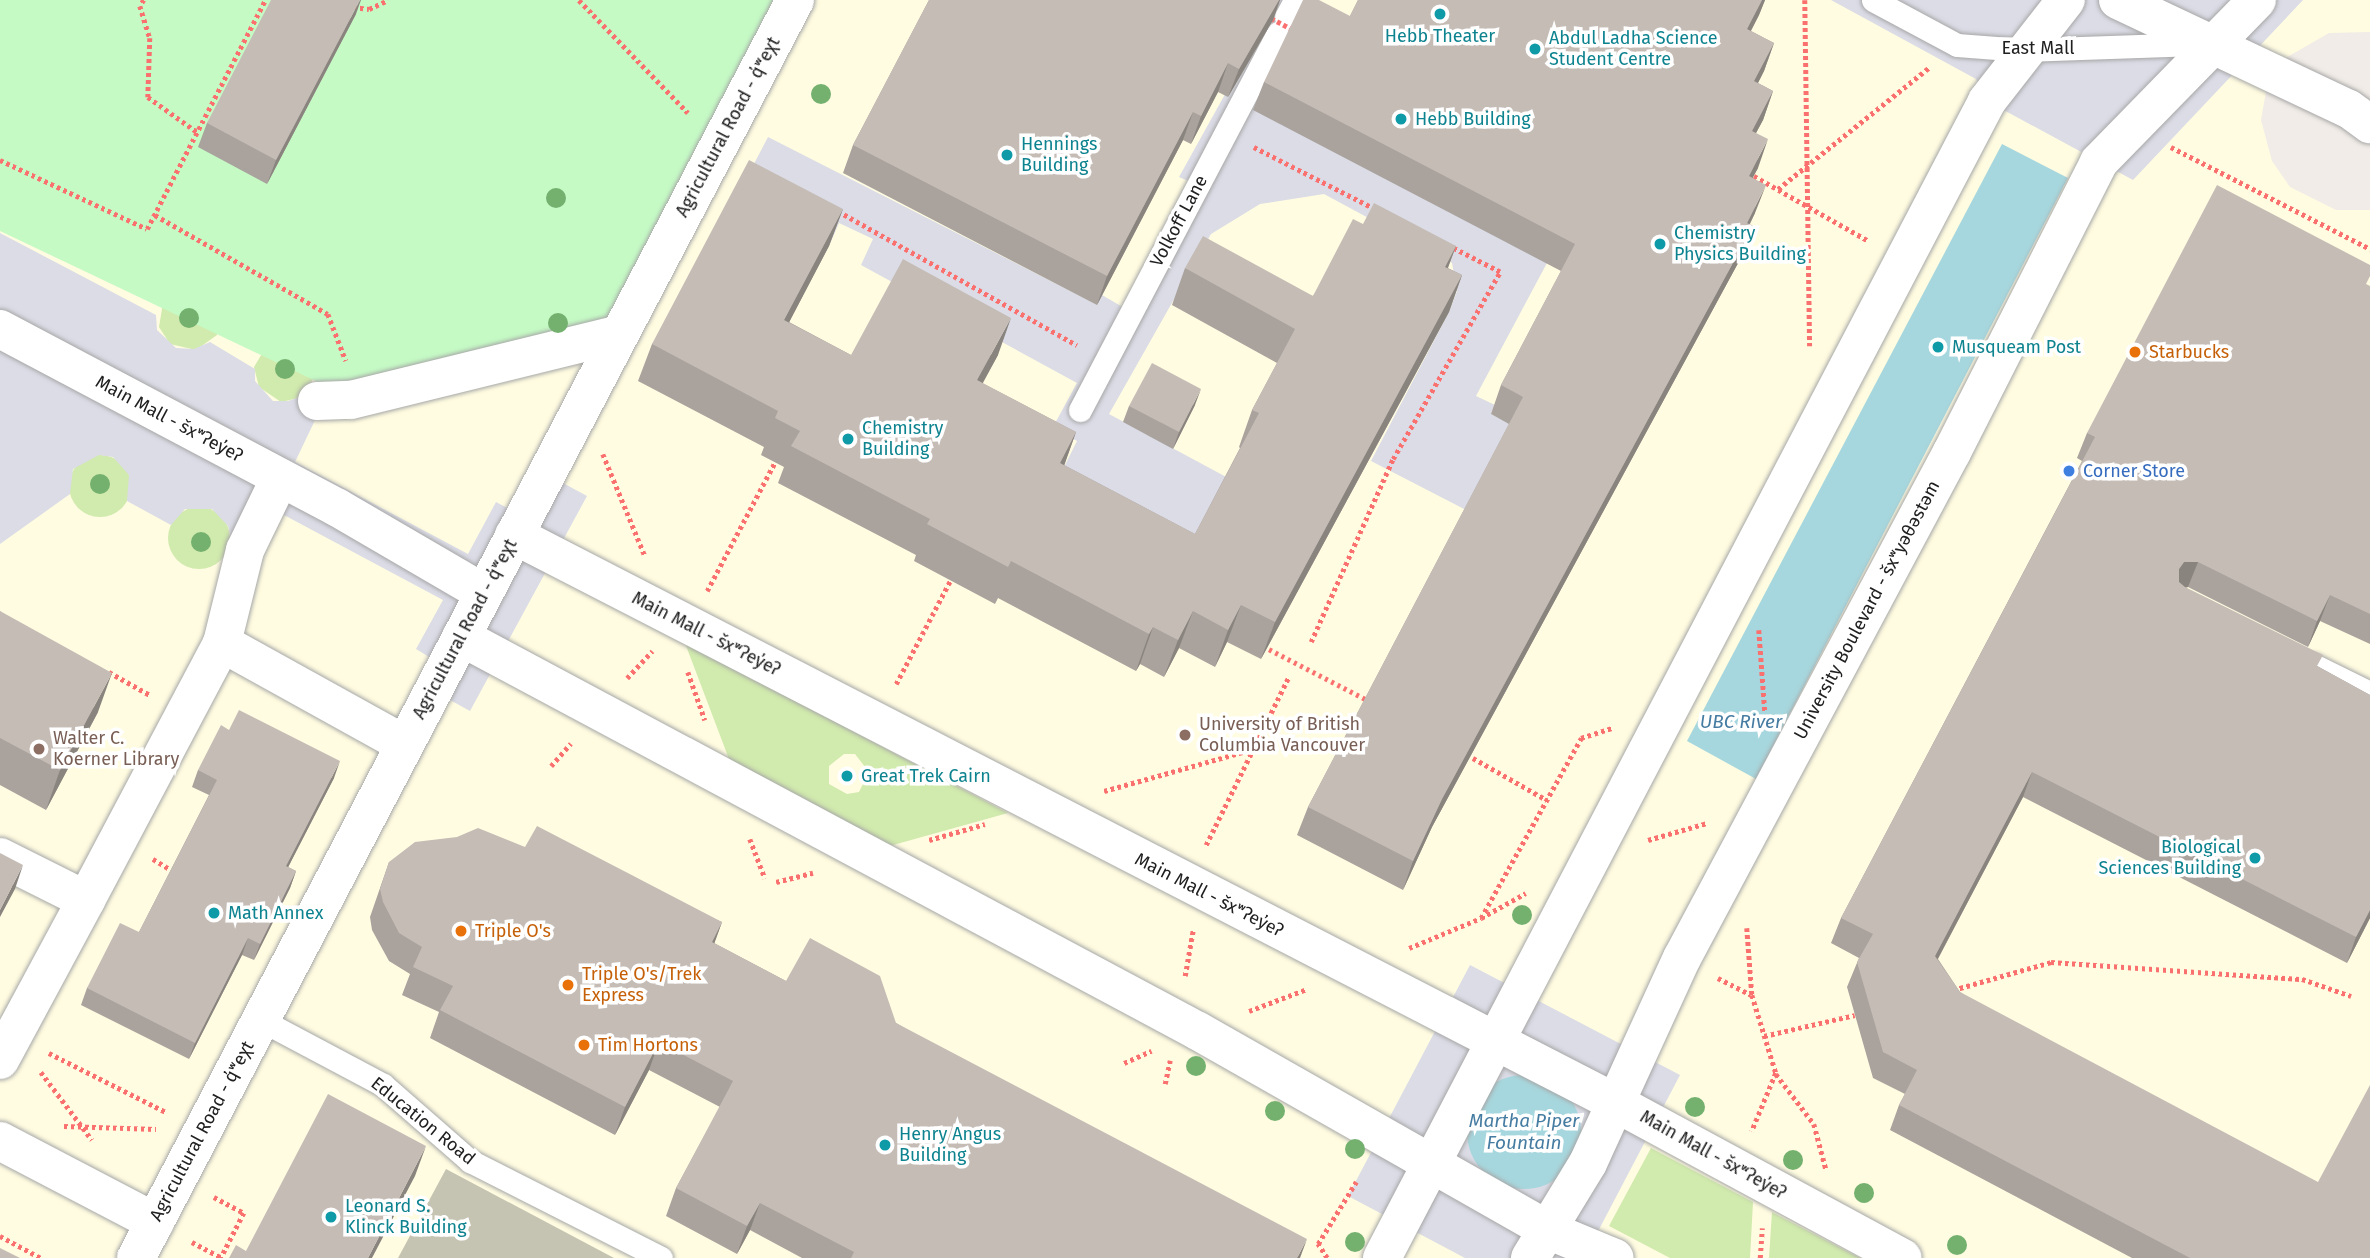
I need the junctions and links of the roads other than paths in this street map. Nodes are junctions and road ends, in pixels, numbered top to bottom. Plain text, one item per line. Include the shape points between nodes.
1 (795, 0) edge
2 (1873, 0) edge
3 (2067, 0) edge
4 (2118, 0) edge
5 (2257, 0) edge
6 (1284, 19) edge
7 (2214, 43) junction
8 (2023, 50) junction
9 (2360, 117) edge
10 (0, 329) edge
11 (619, 334) junction
12 (317, 401) dead end
13 (1080, 410) dead end
14 (280, 478) junction
15 (514, 535) junction
16 (484, 593) junction
17 (461, 638) junction
18 (222, 643) junction
19 (2288, 652) edge
20 (2370, 693) edge
21 (404, 744) junction
22 (0, 857) edge
23 (86, 900) junction
24 (261, 1020) junction
25 (1494, 1042) junction
26 (7, 1048) edge
27 (1614, 1102) junction
28 (0, 1141) edge
29 (1430, 1163) junction
30 (155, 1222) junction
31 (1540, 1245) edge
32 (136, 1258) edge
33 (661, 1258) edge
34 (1382, 1258) edge
35 (1615, 1258) edge
36 (1902, 1258) edge

1 - 11 street, Agricultural Road - q̓ʷeχt
2 - 8 lane, East Mall via 1957,45
3 - 8 street
4 - 7 street, East Mall
5 - 7 street, University Boulevard - šxʷyəθəstəm
6 - 13 lane, Volkoff Lane
7 - 8 lane, East Mall
7 - 9 street, East Mall
7 - 27 street, University Boulevard - šxʷyəθəstəm via 2099,162 1952,452 1688,947
8 - 25 street via 1987,101 1673,708
10 - 14 street, Main Mall - šxʷʔey̓eʔ
11 - 12 street via 351,400
11 - 15 street, Agricultural Road - q̓ʷeχt
14 - 16 street, Main Mall - šxʷʔey̓eʔ
14 - 18 street via 246,550
15 - 16 street, Agricultural Road - q̓ʷeχt
15 - 25 street, Main Mall - šxʷʔey̓eʔ
16 - 17 street, Agricultural Road - q̓ʷeχt
17 - 21 street, Agricultural Road - q̓ʷeχt
17 - 29 street via 1198,1031
18 - 21 street
18 - 23 street
19 - 20 lane
21 - 24 street, Agricultural Road - q̓ʷeχt
22 - 23 street
23 - 26 street
24 - 30 street, Agricultural Road - q̓ʷeχt
24 - 33 lane, Education Road via 383,1084 470,1161
25 - 27 street, Main Mall - šxʷʔey̓eʔ
25 - 29 street
27 - 31 street, University Boulevard - šxʷyəθəstəm via 1588,1163
27 - 36 street, Main Mall - šxʷʔey̓eʔ
28 - 30 street
29 - 31 street
29 - 34 street
30 - 32 street, Agricultural Road - q̓ʷeχt
31 - 35 street

